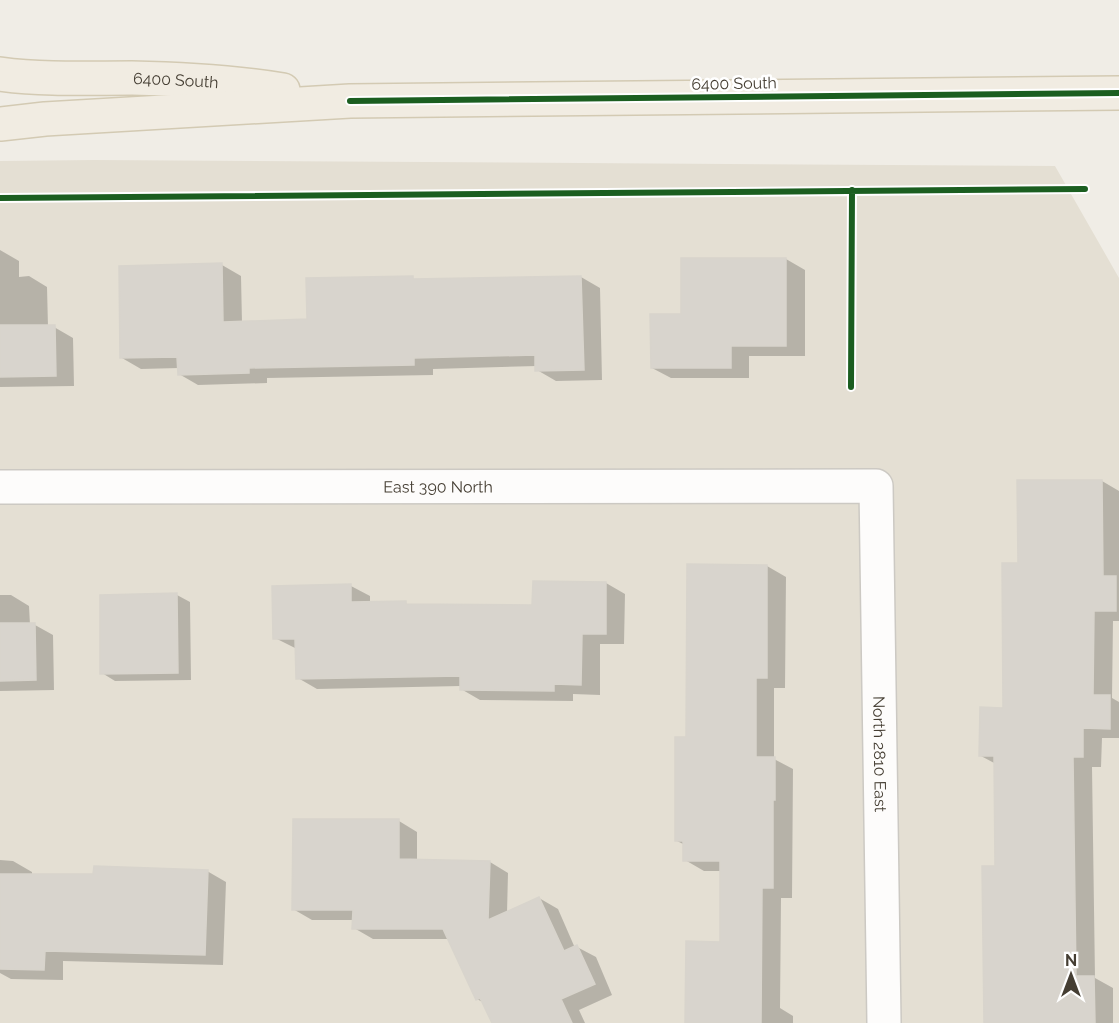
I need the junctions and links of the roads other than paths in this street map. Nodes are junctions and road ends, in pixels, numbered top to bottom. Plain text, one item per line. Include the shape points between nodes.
1 (0, 74) edge
2 (1119, 93) edge
3 (350, 101) junction
4 (0, 124) edge
5 (876, 486) joint
6 (0, 487) edge
7 (884, 1023) edge

1 - 3 main road, 6400 South via 202,81
2 - 3 main road, 6400 South
3 - 4 main road, 6400 South
5 - 6 street, East 390 North
5 - 7 street, North 2810 East

